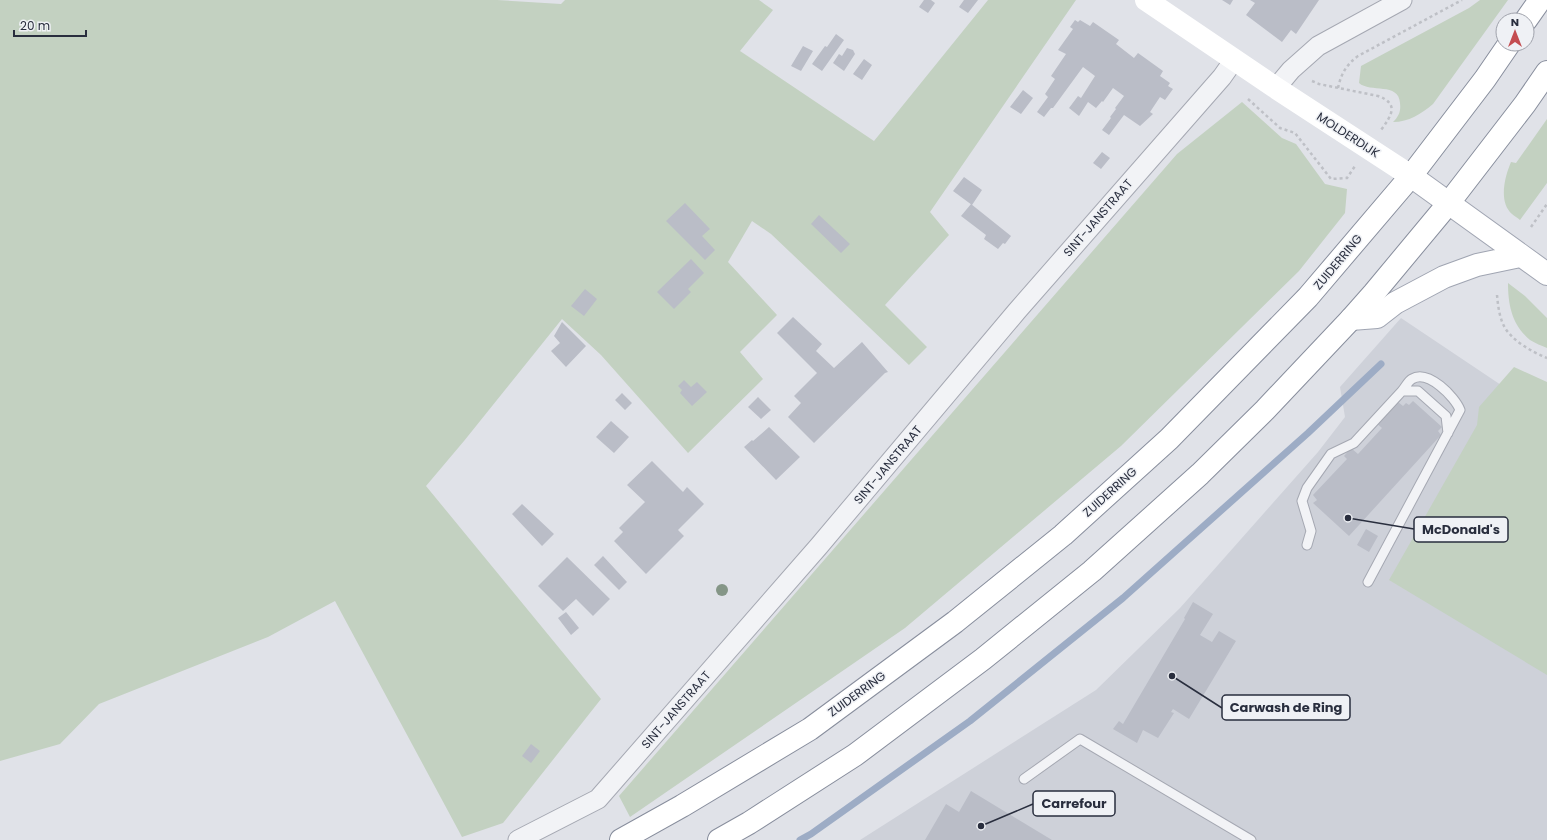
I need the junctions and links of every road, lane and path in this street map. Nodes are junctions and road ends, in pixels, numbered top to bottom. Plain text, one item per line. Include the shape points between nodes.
1 (1146, 0) edge
2 (1402, 0) edge
3 (1462, 0) edge
4 (1540, 0) edge
5 (1532, 12) edge
6 (1503, 52) edge
7 (1234, 60) junction
8 (1547, 72) edge
9 (1276, 88) junction
10 (1338, 88) dead end
11 (1411, 176) junction
12 (1448, 204) junction
13 (1547, 204) edge
14 (1531, 227) dead end
15 (1520, 256) junction
16 (1547, 274) edge
17 (1497, 295) dead end
18 (1351, 319) junction
19 (1547, 358) edge
20 (1402, 391) junction
21 (1448, 433) junction
22 (1307, 545) dead end
23 (1368, 582) dead end
24 (1024, 779) dead end
25 (518, 840) edge
26 (622, 840) edge
27 (719, 840) edge
28 (1251, 840) edge

1 - 7 main road, MOLDERDIJK
2 - 9 street via 1318,46 1291,70
3 - 10 path via 1358,56 1347,64
4 - 5 main road
6 - 11 main road, ZUIDERRING
7 - 9 main road, MOLDERDIJK
7 - 25 street, SINT-JANSTRAAT via 1222,77 1017,311 819,546 598,799
8 - 12 main road
9 - 11 main road, MOLDERDIJK
11 - 12 main road, MOLDERDIJK
11 - 26 main road, ZUIDERRING via 1308,297 1233,375 1169,439 1063,535 956,622 810,729
12 - 15 main road, MOLDERDIJK
12 - 18 main road
13 - 14 path
15 - 16 main road, MOLDERDIJK
15 - 18 main road via 1444,277 1395,303 1377,318
17 - 19 path via 1504,327 1528,349
18 - 27 main road via 1266,410 1200,474 1092,571 983,659 855,756
20 - 21 lane via 1418,391 1446,416
20 - 21 lane via 1412,379 1422,377 1433,380 1457,402 1460,410
20 - 22 lane via 1354,442 1331,454 1307,488 1302,500 1311,531
21 - 23 lane
24 - 28 lane via 1080,739

